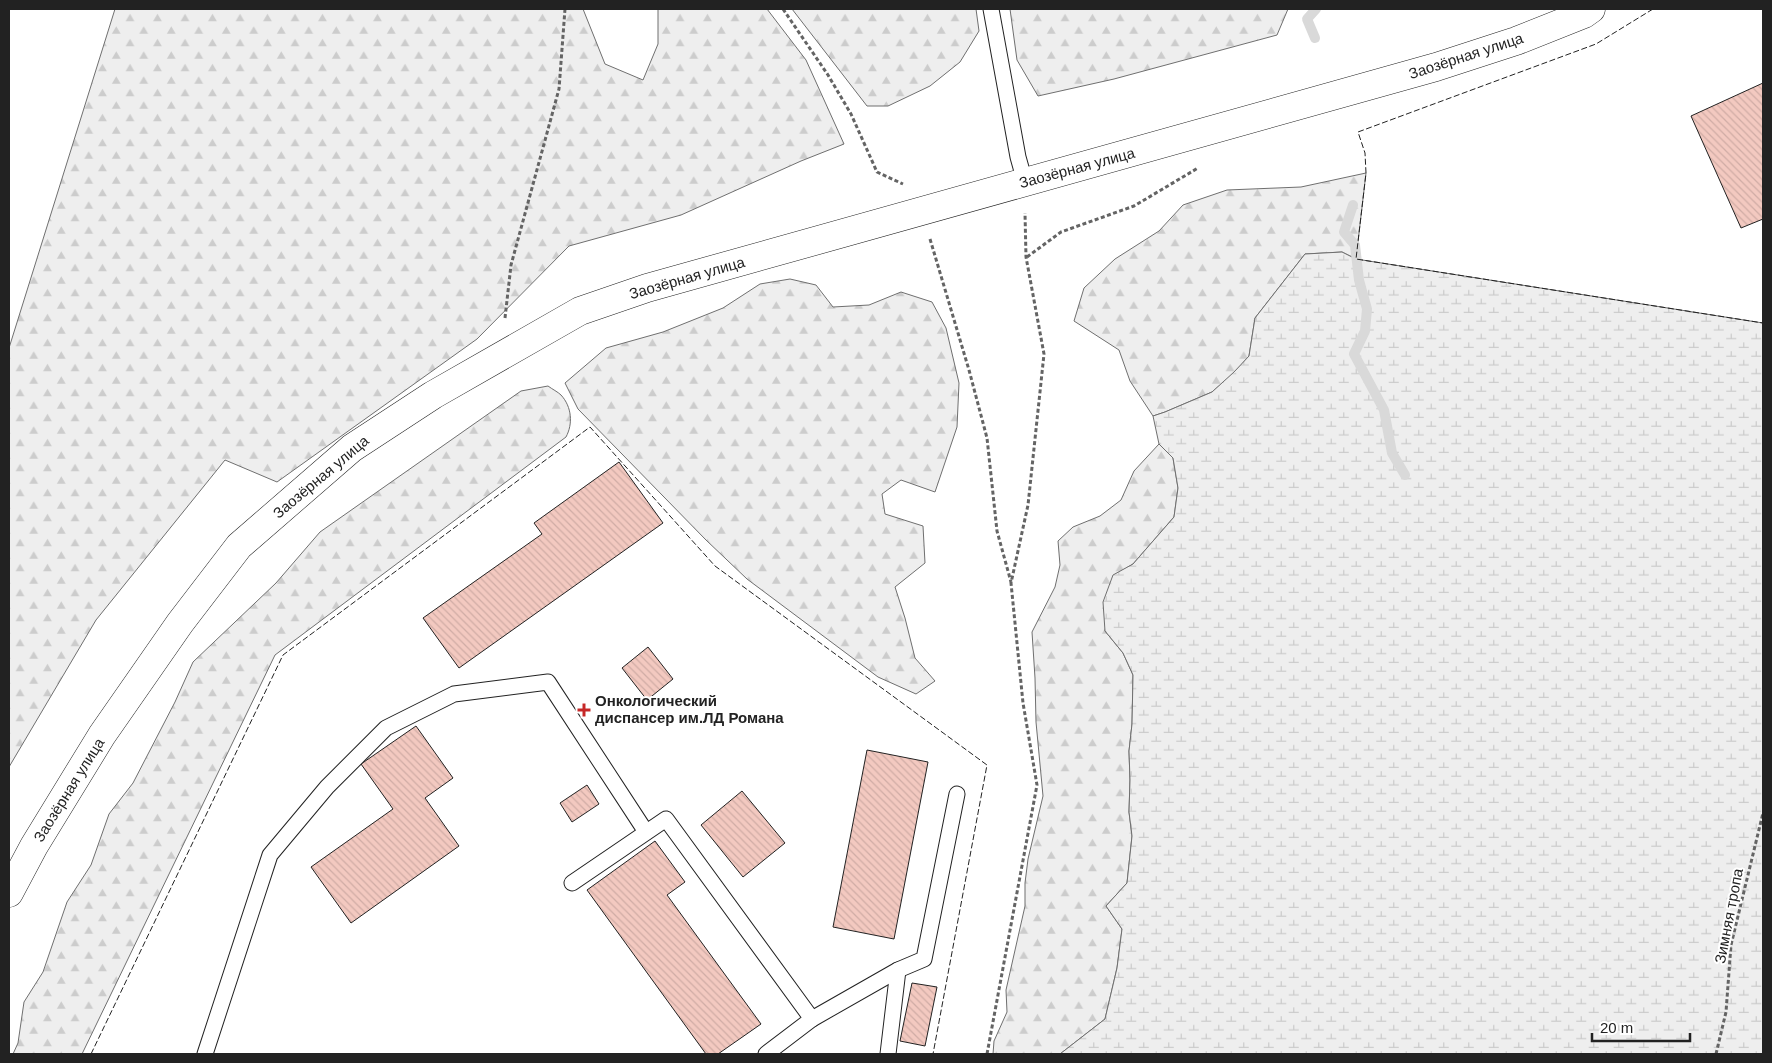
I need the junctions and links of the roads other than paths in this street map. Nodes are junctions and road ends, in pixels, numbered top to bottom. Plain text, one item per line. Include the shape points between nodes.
1 (991, 9) edge
2 (1592, 9) edge
3 (1024, 182) junction
4 (957, 794) dead end
5 (646, 832) junction
6 (572, 883) dead end
7 (9, 893) edge
8 (898, 970) junction
9 (812, 1019) junction
10 (205, 1054) edge
11 (766, 1054) edge
12 (888, 1054) edge

1 - 3 lane
2 - 3 street, Заозёрная улица via 1516,41 1436,68
3 - 7 street, Заозёрная улица via 647,288 580,311 433,395 352,448 239,546 180,623 102,735
4 - 8 lane via 924,959
5 - 6 lane
5 - 9 lane via 666,819
5 - 10 lane via 548,682 454,694 386,728 326,787 270,855
8 - 9 lane
8 - 12 lane
9 - 11 lane

